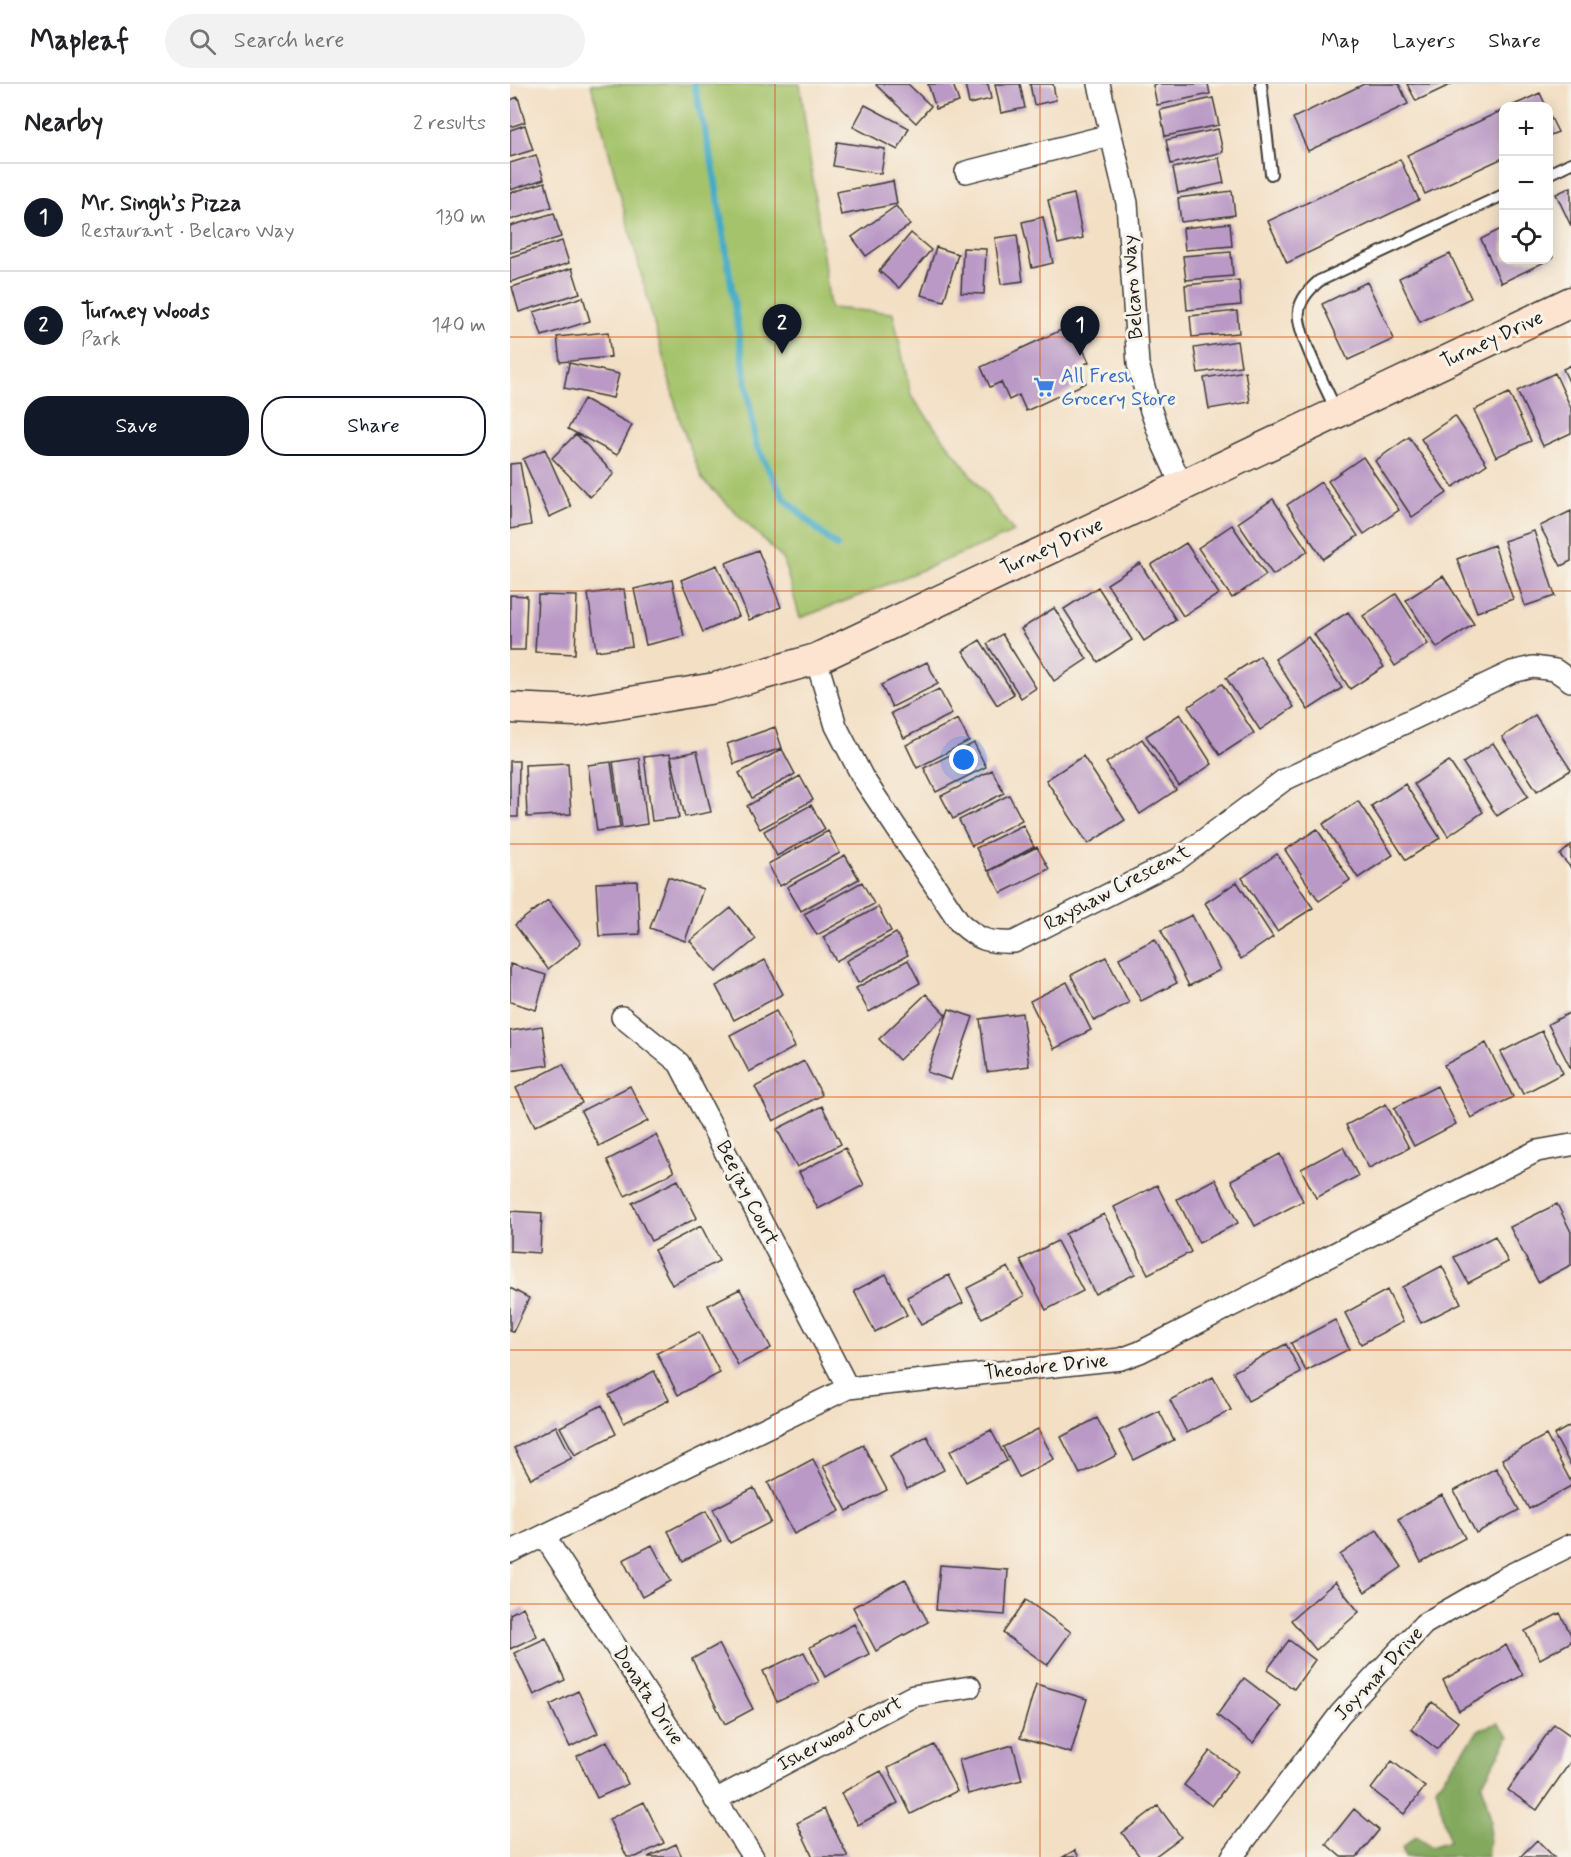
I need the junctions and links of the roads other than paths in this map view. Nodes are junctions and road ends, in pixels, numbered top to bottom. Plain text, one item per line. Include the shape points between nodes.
1 (1099, 84) edge
2 (1261, 84) edge
3 (1110, 135) junction
4 (1571, 163) edge
5 (966, 172) dead end
6 (1553, 172) edge
7 (1271, 174) dead end
8 (1499, 197) edge
9 (1571, 302) edge
10 (1338, 413) junction
11 (1182, 486) junction
12 (816, 659) junction
13 (1571, 681) edge
14 (510, 708) edge
15 (622, 1017) dead end
16 (1571, 1145) edge
17 (848, 1388) junction
18 (544, 1536) junction
19 (1571, 1545) edge
20 (510, 1552) edge
21 (970, 1687) dead end
22 (715, 1800) junction
23 (753, 1857) edge
24 (1232, 1857) edge

1 - 3 street, Belcaro Way
2 - 7 lane
3 - 5 street
3 - 11 street, Belcaro Way via 1127,203 1138,364 1162,442
4 - 6 lane
8 - 10 lane via 1319,281 1306,293 1299,311 1300,328
9 - 10 street, Turney Drive
10 - 11 street, Turney Drive
11 - 12 street, Turney Drive
12 - 13 street, Rayshaw Crescent via 836,726 863,778 960,923 976,937 995,943 1014,942 1177,861 1284,780 1512,672 1533,667 1555,670
12 - 14 street, Turney Drive via 715,688 576,711
15 - 17 street, Beejay Court via 679,1063
16 - 17 street, Theodore Drive via 1537,1152 1121,1359
17 - 18 street, Theodore Drive
18 - 20 street, Theodore Drive
18 - 22 street, Donata Drive
19 - 24 street, Joymar Drive via 1424,1624 1340,1714
21 - 22 street, Isherwood Court via 913,1696
22 - 23 street, Donata Drive

